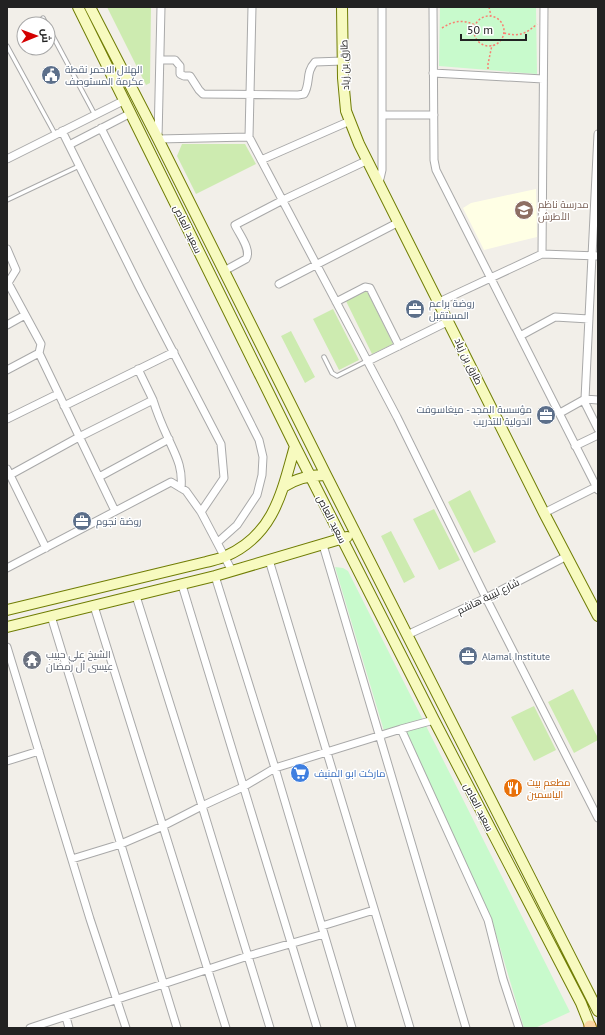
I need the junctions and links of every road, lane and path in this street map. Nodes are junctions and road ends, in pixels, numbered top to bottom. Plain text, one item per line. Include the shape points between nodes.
1 (78, 7) edge
2 (90, 7) edge
3 (161, 7) edge
4 (252, 7) edge
5 (342, 7) edge
6 (382, 7) edge
7 (433, 7) edge
8 (489, 7) edge
9 (544, 7) edge
10 (491, 16) junction
11 (544, 18) junction
12 (475, 25) junction
13 (433, 33) junction
14 (504, 33) junction
15 (56, 42) edge
16 (7, 46) edge
17 (492, 46) junction
18 (160, 60) junction
19 (343, 61) junction
20 (433, 73) junction
21 (490, 76) junction
22 (543, 79) junction
23 (250, 94) junction
24 (125, 100) junction
25 (131, 113) junction
26 (95, 115) junction
27 (382, 115) junction
28 (434, 115) junction
29 (350, 121) junction
30 (101, 128) junction
31 (62, 131) junction
32 (55, 134) junction
33 (598, 134) edge
34 (249, 136) junction
35 (158, 139) junction
36 (69, 145) junction
37 (7, 159) edge
38 (261, 160) junction
39 (368, 160) junction
40 (80, 166) junction
41 (379, 183) junction
42 (7, 200) edge
43 (283, 200) junction
44 (399, 222) junction
45 (7, 249) edge
46 (542, 254) junction
47 (595, 256) edge
48 (317, 265) junction
49 (224, 271) junction
50 (492, 278) junction
51 (8, 284) edge
52 (279, 284) dead end
53 (336, 302) junction
54 (439, 302) junction
55 (25, 315) junction
56 (589, 319) junction
57 (449, 321) junction
58 (7, 325) edge
59 (520, 336) junction
60 (399, 346) junction
61 (174, 352) junction
62 (39, 353) junction
63 (324, 357) dead end
64 (368, 361) junction
65 (7, 370) edge
66 (138, 370) junction
67 (58, 394) junction
68 (585, 399) junction
69 (153, 400) junction
70 (598, 400) edge
71 (64, 406) junction
72 (560, 413) junction
73 (7, 419) edge
74 (598, 429) edge
75 (598, 435) edge
76 (79, 437) junction
77 (169, 439) junction
78 (294, 446) junction
79 (575, 446) junction
80 (9, 472) edge
81 (310, 476) junction
82 (326, 476) junction
83 (99, 477) junction
84 (283, 487) junction
85 (181, 488) junction
86 (597, 488) edge
87 (116, 511) junction
88 (201, 512) junction
89 (544, 513) junction
90 (356, 534) junction
91 (342, 538) junction
92 (218, 542) junction
93 (323, 545) junction
94 (46, 548) junction
95 (568, 556) junction
96 (225, 557) junction
97 (268, 560) junction
98 (7, 568) edge
99 (232, 571) junction
100 (215, 576) junction
101 (182, 585) junction
102 (136, 596) junction
103 (486, 598) junction
104 (94, 606) junction
105 (7, 610) edge
106 (51, 616) junction
107 (598, 616) edge
108 (7, 627) edge
109 (407, 635) junction
110 (7, 647) edge
111 (434, 720) junction
112 (401, 729) junction
113 (379, 736) junction
114 (39, 751) junction
115 (327, 752) junction
116 (7, 761) edge
117 (275, 768) junction
118 (243, 787) junction
119 (202, 806) junction
120 (598, 818) edge
121 (163, 826) junction
122 (121, 844) junction
123 (72, 859) junction
124 (374, 910) junction
125 (322, 926) junction
126 (324, 934) junction
127 (291, 944) junction
128 (248, 956) junction
129 (208, 969) junction
130 (164, 984) junction
131 (116, 1000) junction
132 (598, 1011) edge
133 (66, 1017) junction
134 (590, 1027) edge
135 (30, 1028) edge
136 (69, 1028) edge
137 (126, 1028) edge
138 (177, 1028) edge
139 (226, 1028) edge
140 (270, 1028) edge
141 (317, 1028) edge
142 (352, 1028) edge
143 (410, 1028) edge
144 (466, 1028) edge
145 (519, 1028) edge

1 - 24 main road, سعيد العاص
2 - 35 main road
3 - 18 street
4 - 23 street
5 - 19 main road, طارق بن زياد
6 - 27 street
7 - 13 street
8 - 10 path
9 - 11 street
10 - 12 path via 481,18
10 - 14 path via 499,19
11 - 14 path via 522,34 513,36
11 - 22 street
12 - 13 path via 458,20
12 - 17 path via 474,34 479,42
13 - 20 street
14 - 17 path via 501,41
15 - 26 lane
16 - 32 lane
17 - 21 path via 488,64
18 - 23 street via 175,60 180,66 180,74 190,76 203,94
18 - 35 street
19 - 23 street via 315,62 310,67 307,90 304,94
19 - 29 main road, طارق بن زياد via 346,111
20 - 21 street
20 - 28 street
21 - 22 street
22 - 46 street
23 - 34 street
24 - 25 main road, سعيد العاص
24 - 26 street
25 - 30 street
25 - 78 main road, سعيد العاص
26 - 31 street
27 - 28 street
27 - 41 street via 382,170
28 - 50 street via 436,170
29 - 38 street
29 - 39 main road, طارق بن زياد
30 - 36 street
30 - 92 street via 259,440 263,457 257,495 238,525
31 - 32 street
31 - 36 street
32 - 37 street
33 - 47 street
34 - 35 street
34 - 38 street
35 - 49 main road
36 - 40 street
38 - 43 street
39 - 41 main road, طارق بن زياد
39 - 43 street
40 - 42 lane
40 - 61 street
41 - 44 main road, طارق بن زياد
43 - 48 street
43 - 49 street via 235,225 248,250 248,256
44 - 48 street
44 - 54 main road, طارق بن زياد
45 - 51 street via 16,270
46 - 47 street
46 - 50 street
47 - 56 street
48 - 52 street
48 - 53 street
49 - 82 main road
50 - 54 street
50 - 59 street
51 - 55 street
53 - 60 street via 365,287 370,288
53 - 64 street
54 - 57 main road, طارق بن زياد
55 - 58 street
55 - 62 street via 40,344
56 - 59 street via 555,317
56 - 68 street
57 - 60 street
57 - 89 main road, طارق بن زياد
59 - 72 street
60 - 64 street
61 - 66 street
61 - 88 street via 221,444 224,478
62 - 65 street
62 - 67 street
63 - 64 lane via 332,372 338,376
64 - 103 street
66 - 69 street
66 - 71 street
67 - 71 street
67 - 73 street
68 - 70 street
68 - 72 street
68 - 74 street
69 - 76 street
69 - 77 street
71 - 76 street
72 - 79 street
75 - 79 street
76 - 80 street
76 - 83 street
77 - 83 street
77 - 85 street via 179,462
78 - 81 main road, سعيد العاص
78 - 84 main road
79 - 86 street
80 - 94 street
81 - 82 main road
81 - 84 main road via 292,481
81 - 91 main road, سعيد العاص
82 - 90 main road
83 - 87 street
84 - 96 main road via 265,526 246,545
85 - 87 street via 171,482
85 - 88 street
86 - 89 street
87 - 94 street
88 - 92 street
89 - 95 main road, طارق بن زياد
90 - 91 main road
90 - 109 main road
91 - 93 main road
91 - 111 main road, سعيد العاص
92 - 96 street
93 - 97 main road
93 - 113 street
94 - 98 street
95 - 103 street, شارع لبيبة هاشم
95 - 107 main road, طارق بن زياد
96 - 99 street
96 - 105 main road
97 - 99 main road
97 - 115 street
99 - 100 main road
100 - 101 main road
100 - 117 street
101 - 102 main road
101 - 118 street
102 - 104 main road
102 - 119 street
103 - 109 street, شارع لبيبة هاشم
103 - 120 street
104 - 106 main road
104 - 121 street
106 - 108 main road
106 - 122 street
109 - 132 main road
110 - 114 street
111 - 112 street
111 - 134 main road, سعيد العاص via 581,1003
112 - 113 street
112 - 145 street via 488,920
113 - 115 street
113 - 144 street
114 - 116 street
114 - 123 street
115 - 117 street
115 - 124 street
117 - 118 street
117 - 125 street
118 - 119 street
118 - 127 street
119 - 121 street
119 - 128 street
121 - 122 street
121 - 129 street
122 - 123 street
122 - 130 street
123 - 131 street
124 - 125 street
124 - 143 street
125 - 126 street
126 - 127 street
126 - 142 street
127 - 128 street
127 - 141 street
128 - 129 street
128 - 140 street
129 - 130 street
129 - 139 street
130 - 131 street
130 - 138 street
131 - 133 street
131 - 137 street
133 - 135 street
133 - 136 street

